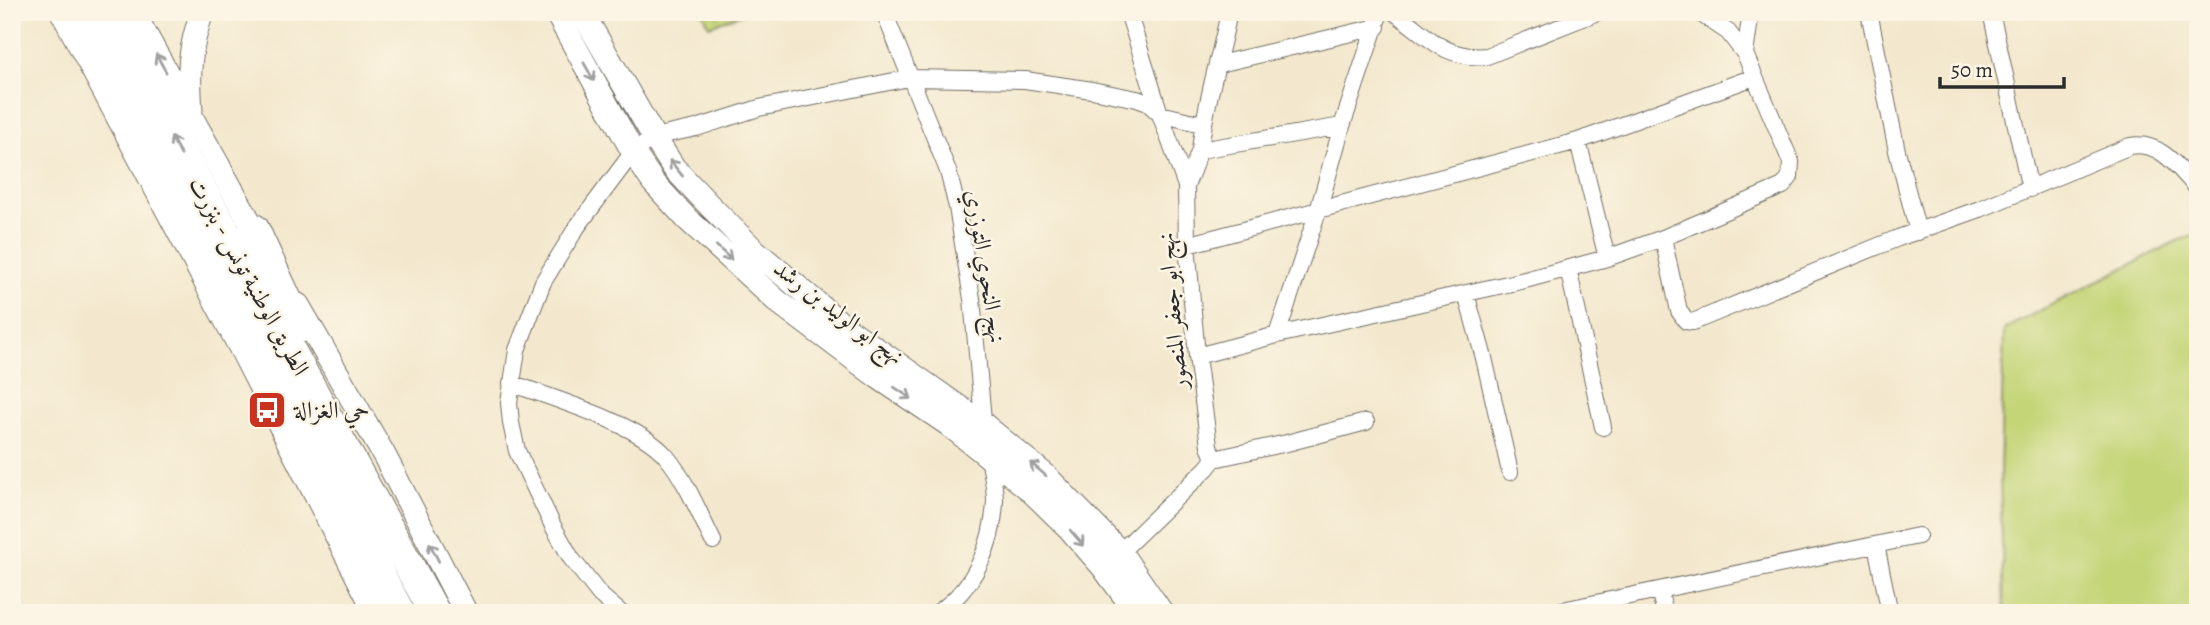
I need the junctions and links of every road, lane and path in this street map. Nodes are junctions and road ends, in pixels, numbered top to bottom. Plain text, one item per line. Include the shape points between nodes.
1 (62, 12) edge
2 (80, 12) edge
3 (104, 12) edge
4 (133, 12) edge
5 (202, 12) edge
6 (556, 12) edge
7 (582, 12) edge
8 (884, 12) edge
9 (1128, 12) edge
10 (1228, 12) edge
11 (1394, 12) edge
12 (1598, 12) edge
13 (1698, 12) edge
14 (1751, 12) edge
15 (1869, 12) edge
16 (1991, 12) edge
17 (1378, 20) edge
18 (1745, 54) junction
19 (1219, 64) junction
20 (1754, 77) junction
21 (909, 78) junction
22 (1160, 114) junction
23 (191, 117) junction
24 (1202, 124) junction
25 (1342, 126) junction
26 (654, 137) junction
27 (1578, 141) junction
28 (1200, 150) junction
29 (634, 152) junction
30 (1186, 186) junction
31 (2030, 189) junction
32 (2198, 189) edge
33 (1318, 211) junction
34 (254, 229) junction
35 (1918, 232) junction
36 (1663, 238) junction
37 (1187, 245) junction
38 (1607, 258) junction
39 (1568, 268) junction
40 (1466, 294) junction
41 (1277, 335) junction
42 (1197, 356) junction
43 (511, 383) junction
44 (1366, 422) dead end
45 (983, 424) junction
46 (281, 426) junction
47 (1603, 427) dead end
48 (988, 454) junction
49 (1214, 459) junction
50 (1510, 472) dead end
51 (1918, 536) dead end
52 (713, 541) dead end
53 (1876, 545) junction
54 (407, 559) junction
55 (1112, 560) junction
56 (1659, 590) junction
57 (376, 613) edge
58 (388, 613) edge
59 (401, 613) edge
60 (437, 613) edge
61 (466, 613) edge
62 (621, 613) edge
63 (937, 613) edge
64 (1137, 613) edge
65 (1162, 613) edge
66 (1548, 613) edge
67 (1665, 613) edge
68 (1890, 613) edge

1 - 46 street
2 - 59 highway, الطريق الوطنية تونس - بنزرت
54 -> 3 highway, الطريق الوطنية تونس - بنزرت
23 -> 4 street
5 - 23 street via 189,62
6 -> 29 street, نهج ابو الوليد بن رشد
7 - 26 street, نهج ابو الوليد بن رشد
8 - 21 street, نهج النحوي التوزري
9 - 22 street, نهج ابو جعفر المنصور
10 - 19 street
11 - 12 street via 1439,46 1472,57
13 - 18 street via 1728,32
14 - 18 street
15 - 35 street
16 - 31 street
17 - 19 street
17 - 25 street
18 - 20 street
19 - 24 street
20 - 27 street
20 - 36 street via 1791,162 1790,177 1783,186
21 - 22 street via 1025,80 1092,89 1148,103
21 - 26 street via 759,108
21 - 45 street, نهج النحوي التوزري via 957,207 972,299
22 - 24 street
22 - 30 street, نهج ابو جعفر المنصور
23 - 34 street
24 - 28 street
25 - 28 street
25 - 33 street
26 - 29 street
45 -> 26 street, نهج ابو الوليد بن رشد via 896,365 794,286 674,168
27 - 33 street
27 - 38 street
28 - 30 street
29 - 43 street via 577,227 543,282 525,323
29 -> 48 street, نهج ابو الوليد بن رشد via 653,182 687,219 777,301
30 - 37 street, نهج ابو جعفر المنصور
31 - 32 street via 2142,144 2166,155
31 - 35 street
33 - 37 street
33 - 41 street
34 - 54 highway
61 -> 34 street via 384,455
35 - 36 street via 1693,323 1679,312
36 - 38 street
37 - 42 street, نهج ابو جعفر المنصور
38 - 39 street
39 - 40 street
39 - 47 street
40 - 41 street
40 - 50 street
41 - 42 street
42 - 49 street, نهج ابو جعفر المنصور
43 - 52 street via 650,440 678,474
43 - 62 street via 510,423 537,495 571,558 600,596
44 - 49 street
45 - 48 street, نهج النحوي التوزري
55 -> 45 street, نهج ابو الوليد بن رشد via 1045,475
46 - 57 street
46 - 58 highway
48 -> 55 street, نهج ابو الوليد بن رشد via 1069,528
48 - 63 street, نهج النحوي التوزري via 995,498 986,548 964,589
49 - 55 street
51 - 53 street
53 - 56 street
53 - 68 street
54 - 60 highway, الطريق الوطنية تونس - بنزرت
55 - 64 street, نهج ابو الوليد بن رشد
55 - 65 street, نهج ابو الوليد بن رشد
56 - 66 street
56 - 67 street

